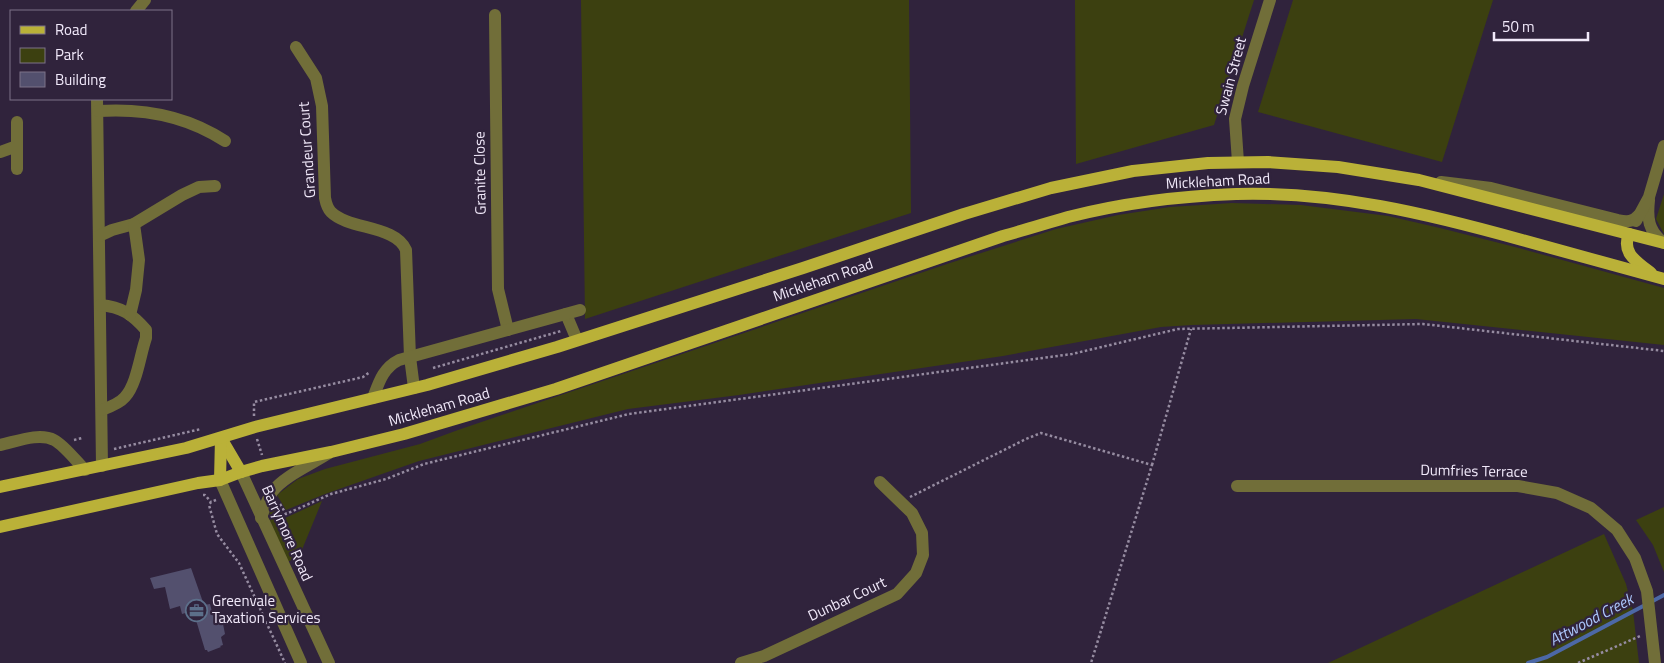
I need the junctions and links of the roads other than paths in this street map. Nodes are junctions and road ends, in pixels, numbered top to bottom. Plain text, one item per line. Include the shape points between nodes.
1 (145, 0) edge
2 (1270, 0) edge
3 (137, 10) edge
4 (495, 15) dead end
5 (296, 47) dead end
6 (98, 105) edge
7 (17, 122) dead end
8 (225, 141) dead end
9 (17, 146) junction
10 (1664, 146) edge
11 (0, 152) edge
12 (1238, 162) junction
13 (16, 169) dead end
14 (1419, 180) junction
15 (215, 186) dead end
16 (1649, 197) junction
17 (1638, 215) junction
18 (134, 224) junction
19 (1628, 234) junction
20 (99, 236) junction
21 (1664, 243) edge
22 (1661, 278) edge
23 (100, 305) junction
24 (580, 310) dead end
25 (566, 314) junction
26 (130, 315) junction
27 (508, 330) junction
28 (577, 340) junction
29 (410, 357) junction
30 (414, 388) junction
31 (373, 398) junction
32 (102, 410) junction
33 (221, 438) junction
34 (0, 446) edge
35 (331, 452) junction
36 (102, 466) junction
37 (85, 470) junction
38 (241, 472) junction
39 (220, 480) junction
40 (880, 482) dead end
41 (1237, 486) dead end
42 (0, 487) edge
43 (261, 518) junction
44 (0, 527) edge
45 (301, 663) edge
46 (329, 663) edge
47 (741, 663) edge
48 (1655, 663) edge

1 - 3 street
2 - 12 street, Swain Street via 1235,118
4 - 27 street, Granite Close via 498,289
5 - 29 street, Grandeur Court via 316,78 322,106 325,198 330,211 404,243
6 - 8 street via 158,114 194,124
6 - 20 street
7 - 9 street
9 - 11 street
9 - 13 street
10 - 16 street
12 - 14 main road, Mickleham Road via 1338,167
12 - 28 main road, Mickleham Road via 1133,171 1052,188
14 - 17 street via 1491,188 1625,221 1635,220
14 - 19 main road, Mickleham Road
15 - 18 street via 198,187
16 - 17 street
16 - 21 street via 1648,220
17 - 19 street
18 - 20 street
18 - 26 street via 139,260
19 - 21 main road, Mickleham Road
19 - 22 main road via 1628,252
20 - 23 street
22 - 35 main road, Mickleham Road via 1440,218 1358,202 1238,194 1142,203 1069,217 1003,236 556,389 431,427
23 - 26 street via 116,306
23 - 32 street
24 - 25 street
25 - 27 street
25 - 28 street
26 - 32 street via 146,330 132,387 125,398
27 - 29 street
28 - 30 main road, Mickleham Road
29 - 30 street
29 - 31 street via 390,365
30 - 31 main road, Mickleham Road
31 - 33 main road, Mickleham Road
32 - 36 street
33 - 36 main road, Mickleham Road
33 - 38 main road
33 - 39 main road
34 - 37 street via 38,437 56,440
35 - 38 main road, Mickleham Road
35 - 43 street via 294,474 272,492
36 - 37 main road, Mickleham Road
37 - 42 main road, Mickleham Road
38 - 39 main road, Mickleham Road
38 - 43 street, Barrymore Road
39 - 44 main road, Mickleham Road
39 - 45 street
40 - 47 street, Dunbar Court via 912,513 922,533 923,555 916,574 897,594 764,656
41 - 48 street, Dumfries Terrace via 1518,486 1557,494 1590,508 1618,530 1635,558 1647,591
43 - 46 street, Barrymore Road

